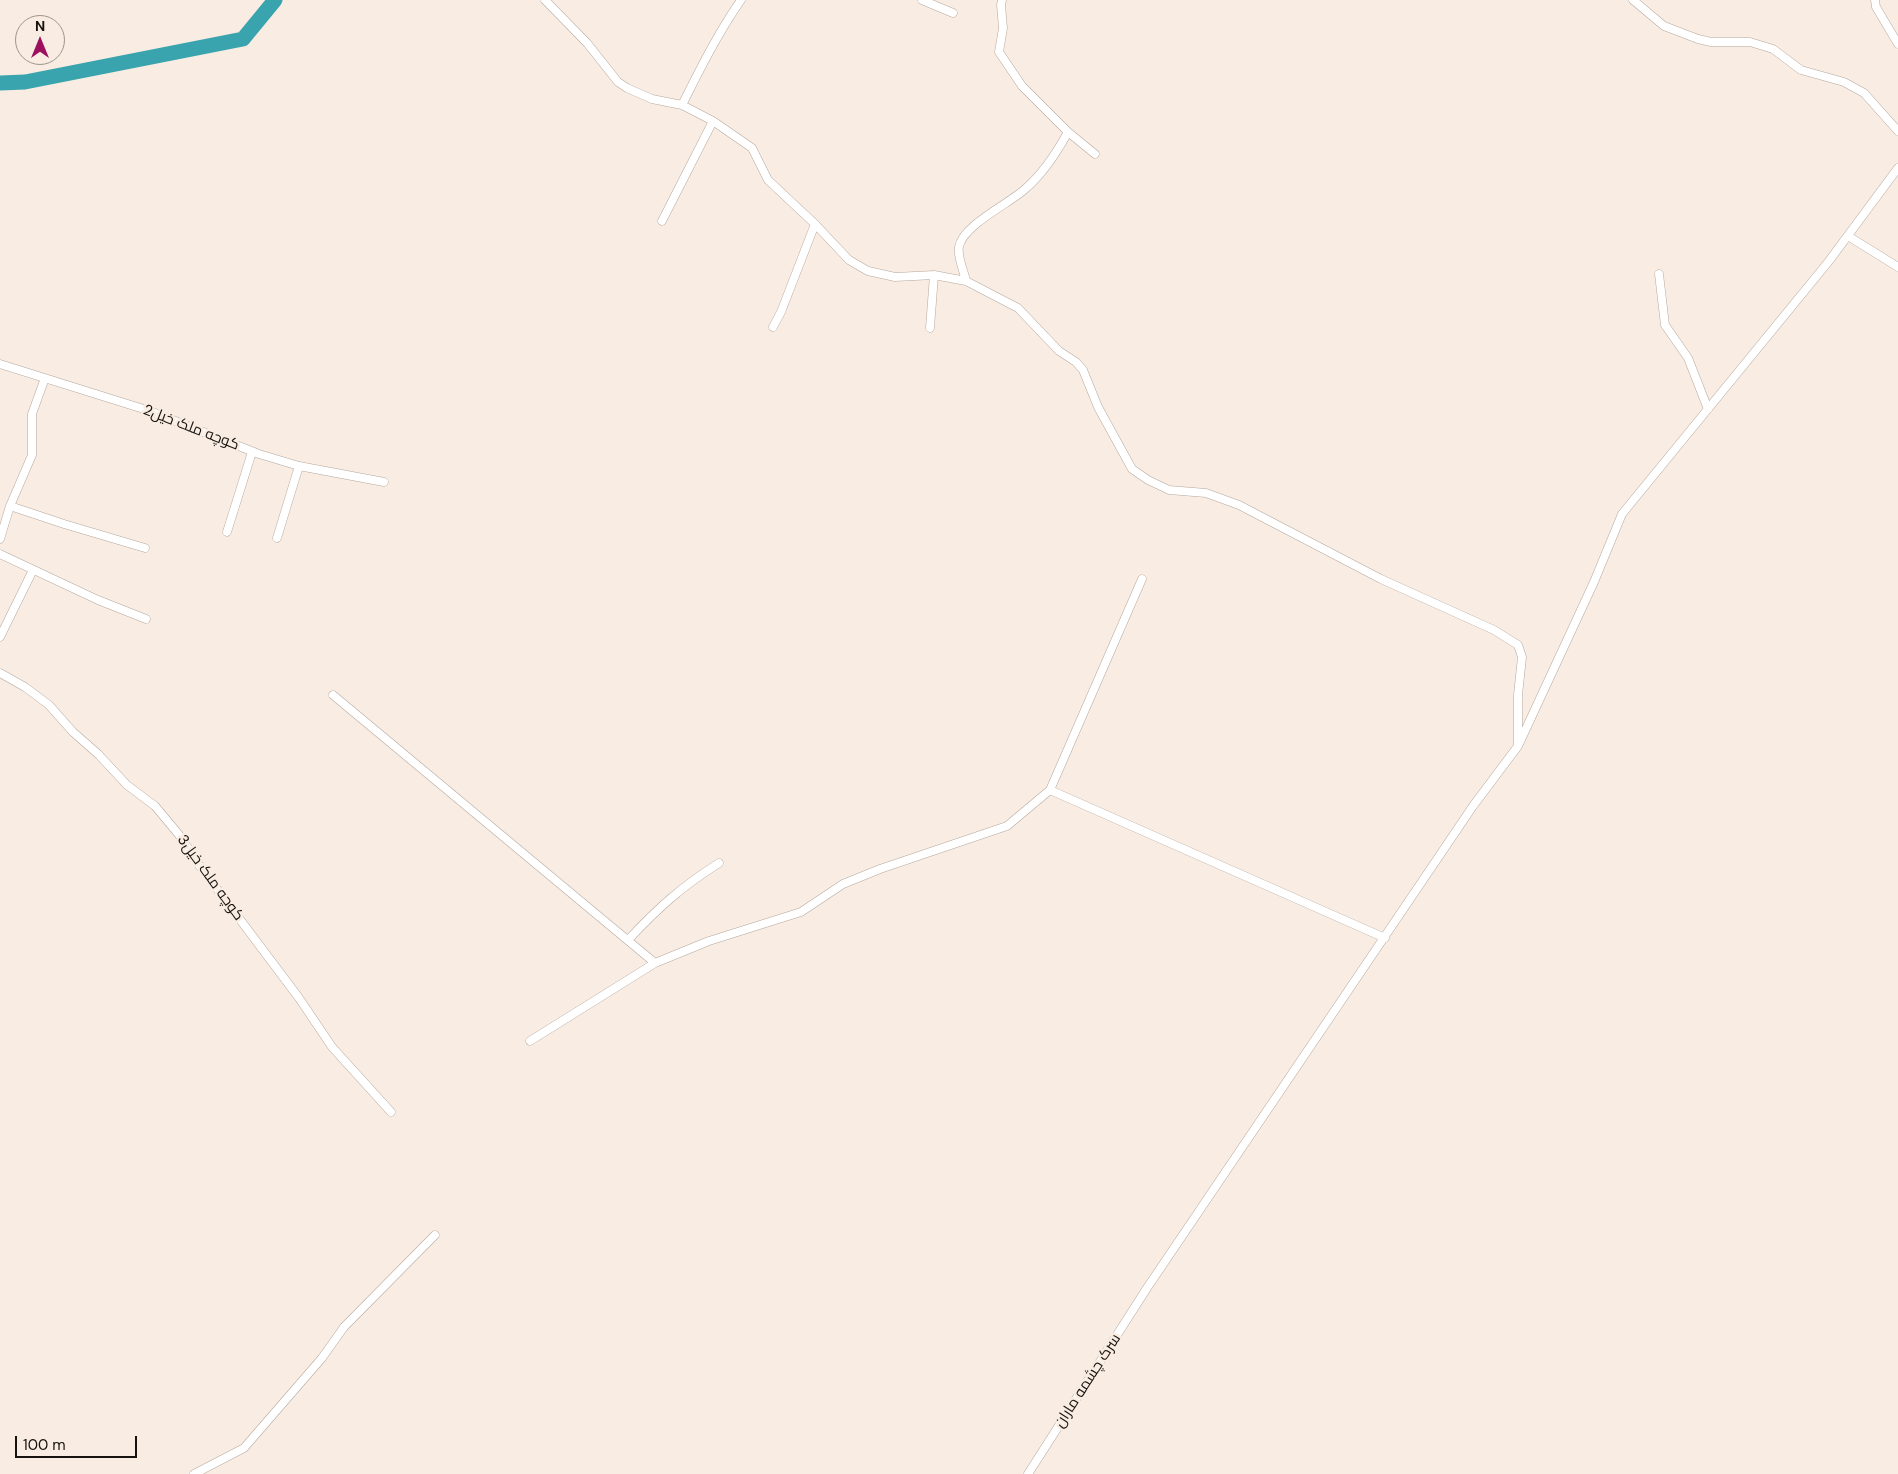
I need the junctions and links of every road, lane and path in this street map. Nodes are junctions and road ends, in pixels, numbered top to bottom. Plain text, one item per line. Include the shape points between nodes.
1 (545, 0) edge
2 (741, 0) edge
3 (922, 0) edge
4 (1002, 0) edge
5 (1633, 0) edge
6 (1874, 0) edge
7 (954, 13) dead end
8 (1898, 44) edge
9 (682, 105) junction
10 (713, 121) junction
11 (1898, 130) edge
12 (1068, 132) junction
13 (1095, 154) dead end
14 (1898, 168) edge
15 (662, 221) dead end
16 (815, 224) junction
17 (1848, 236) junction
18 (1898, 267) edge
19 (1659, 274) dead end
20 (934, 275) junction
21 (966, 281) junction
22 (774, 327) dead end
23 (930, 328) dead end
24 (0, 364) edge
25 (44, 378) junction
26 (1708, 409) junction
27 (252, 452) junction
28 (299, 466) junction
29 (384, 482) dead end
30 (10, 506) junction
31 (227, 532) dead end
32 (277, 538) dead end
33 (0, 539) edge
34 (145, 548) dead end
35 (0, 554) edge
36 (32, 570) junction
37 (1142, 579) dead end
38 (146, 619) dead end
39 (0, 637) edge
40 (0, 673) edge
41 (333, 695) dead end
42 (1518, 746) junction
43 (1050, 790) junction
44 (718, 863) dead end
45 (1385, 938) junction
46 (628, 940) junction
47 (655, 963) junction
48 (530, 1042) dead end
49 (391, 1112) dead end
50 (435, 1235) dead end
51 (194, 1474) edge
52 (1028, 1474) edge

1 - 9 street via 587,43 618,82 652,99
2 - 9 street via 710,50
3 - 7 street
4 - 12 street via 1003,28 999,52 1022,86
5 - 11 street via 1664,26 1698,40 1750,42 1774,49 1801,70 1844,82 1864,93
6 - 8 street
9 - 10 street
10 - 15 street
10 - 16 street via 752,148 768,180
12 - 13 street
12 - 21 street via 1050,163 1024,191 963,235 958,248
14 - 17 street, سرک چشمه ماران
16 - 20 street via 848,260 868,271 895,278
16 - 22 street
17 - 18 street
17 - 26 street, سرک چشمه ماران
19 - 26 street via 1665,324 1688,358
20 - 21 street
20 - 23 street
21 - 42 street via 1018,308 1059,351 1076,362 1132,469 1148,480 1169,490 1206,493 1239,505 1381,579 1494,630 1518,645 1522,657
24 - 25 street, کوچه ملک خیل2
25 - 27 street, کوچه ملک خیل2 via 150,411
25 - 30 street via 32,414 32,455
26 - 42 street, سرک چشمه ماران via 1622,514
27 - 28 street, کوچه ملک خیل2
27 - 31 street
28 - 29 street, کوچه ملک خیل2
28 - 32 street
30 - 33 street
30 - 34 street
35 - 36 street
36 - 38 street
36 - 39 street
37 - 43 street
40 - 49 street, کوچه ملک خیل3 via 49,705 127,785 155,806 332,1047
41 - 46 street
42 - 45 street, سرک چشمه ماران via 1473,806
43 - 45 street
43 - 47 street via 1007,826 880,869 843,884 801,912 709,940
44 - 46 street via 659,906
45 - 52 street, سرک چشمه ماران via 1147,1288
46 - 47 street
47 - 48 street
50 - 51 street via 344,1327 322,1358 244,1448

